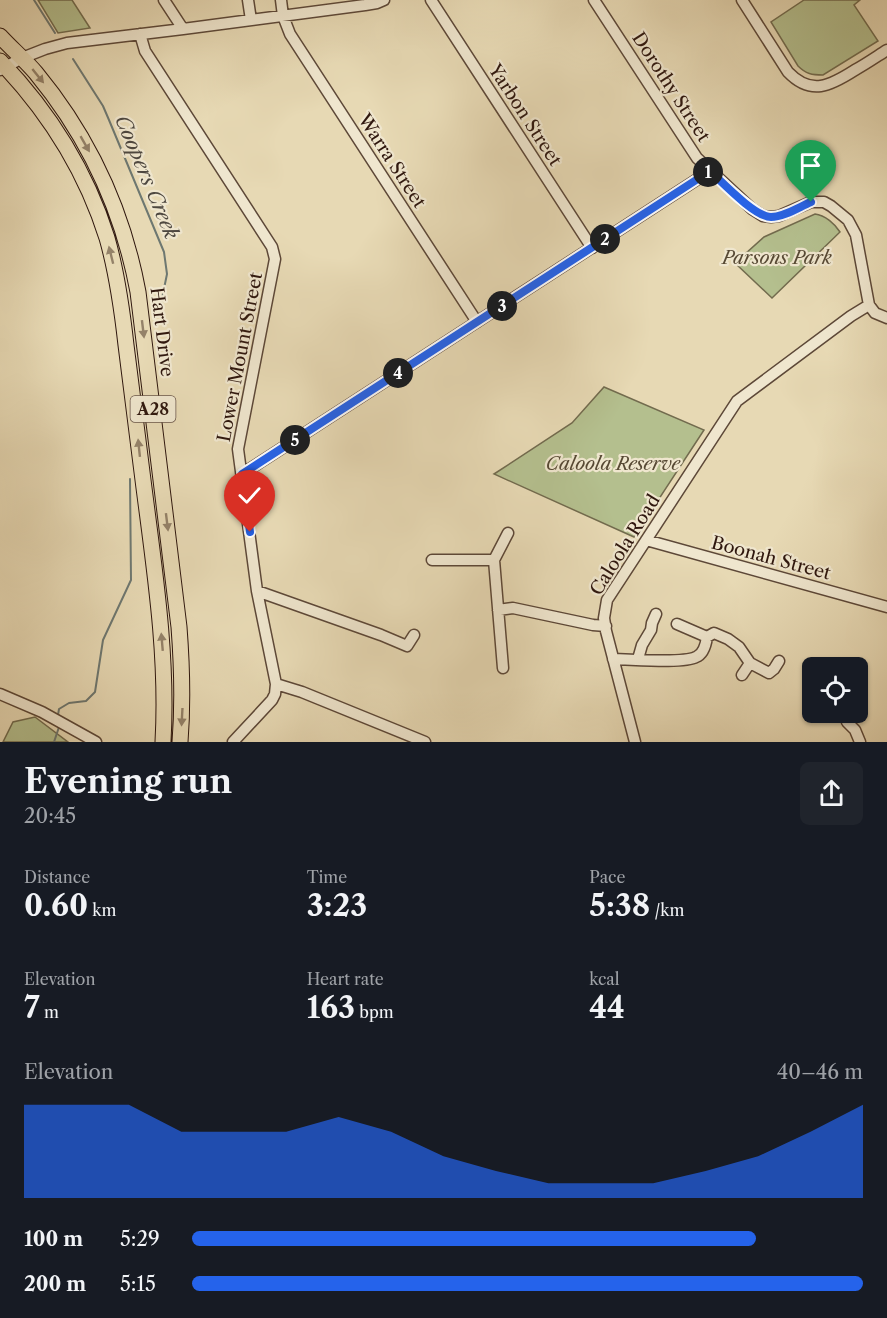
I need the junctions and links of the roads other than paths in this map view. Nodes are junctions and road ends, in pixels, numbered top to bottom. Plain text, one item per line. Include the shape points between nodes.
1 (164, 0) edge
2 (248, 0) edge
3 (281, 0) edge
4 (384, 0) edge
5 (431, 0) edge
6 (594, 0) edge
7 (742, 0) edge
8 (283, 16) junction
9 (251, 20) junction
10 (183, 29) junction
11 (140, 34) junction
12 (0, 36) edge
13 (887, 50) edge
14 (22, 58) junction
15 (2, 66) edge
16 (710, 171) junction
17 (592, 248) junction
18 (869, 305) junction
19 (887, 318) edge
20 (477, 322) junction
21 (242, 474) junction
22 (508, 533) dead end
23 (646, 540) junction
24 (432, 560) dead end
25 (494, 560) junction
26 (257, 591) junction
27 (887, 607) edge
28 (498, 610) junction
29 (656, 614) dead end
30 (677, 624) dead end
31 (606, 626) junction
32 (414, 635) dead end
33 (707, 637) junction
34 (613, 659) junction
35 (638, 659) junction
36 (779, 662) dead end
37 (750, 663) junction
38 (503, 668) dead end
39 (742, 675) dead end
40 (276, 684) junction
41 (0, 694) edge
42 (848, 723) edge
43 (96, 742) edge
44 (163, 742) edge
45 (180, 742) edge
46 (233, 742) edge
47 (425, 742) edge
48 (635, 742) edge
49 (860, 742) edge

1 - 10 street
2 - 9 street
3 - 8 street, Warra Street
4 - 8 street
5 - 17 street, Yarbon Street
6 - 16 street, Dorothy Street via 697,158
7 - 13 street via 788,72 804,84 827,86
8 - 9 street
8 - 20 street, Warra Street via 290,34
9 - 10 street
10 - 11 street
11 - 14 street via 66,43
11 - 21 street, Lower Mount Street via 145,51 275,253 238,449
12 - 14 highway, Hart Drive / A28
14 - 15 street
14 -> 45 highway, Hart Drive / A28 via 53,95 93,159 118,215 135,276 179,627 183,702
44 -> 15 highway, Hart Drive / A28 via 165,687 160,614 115,271 101,221 58,132 35,100
16 - 17 street
16 - 18 street, Dorothy Street via 763,216 779,216 818,201 836,209 848,220 855,235
17 - 20 street
18 - 19 street
18 - 23 street, Caloola Road via 738,400
20 - 21 street
21 - 26 street, Lower Mount Street
22 - 25 street
23 - 27 street, Boonah Street
23 - 31 street, Caloola Road via 607,600
24 - 25 street
25 - 28 street
26 - 32 street via 407,646
26 - 40 street, Lower Mount Street
28 - 31 street via 513,608
28 - 38 street
29 - 35 street
30 - 33 street
31 - 34 street, Caloola Road
33 - 35 street via 698,657
33 - 37 street via 714,633 728,639
34 - 35 street
34 - 48 street, Caloola Road
36 - 37 street via 768,673
37 - 39 street
40 - 46 street via 272,700
40 - 47 street
41 - 43 street
42 - 49 street

